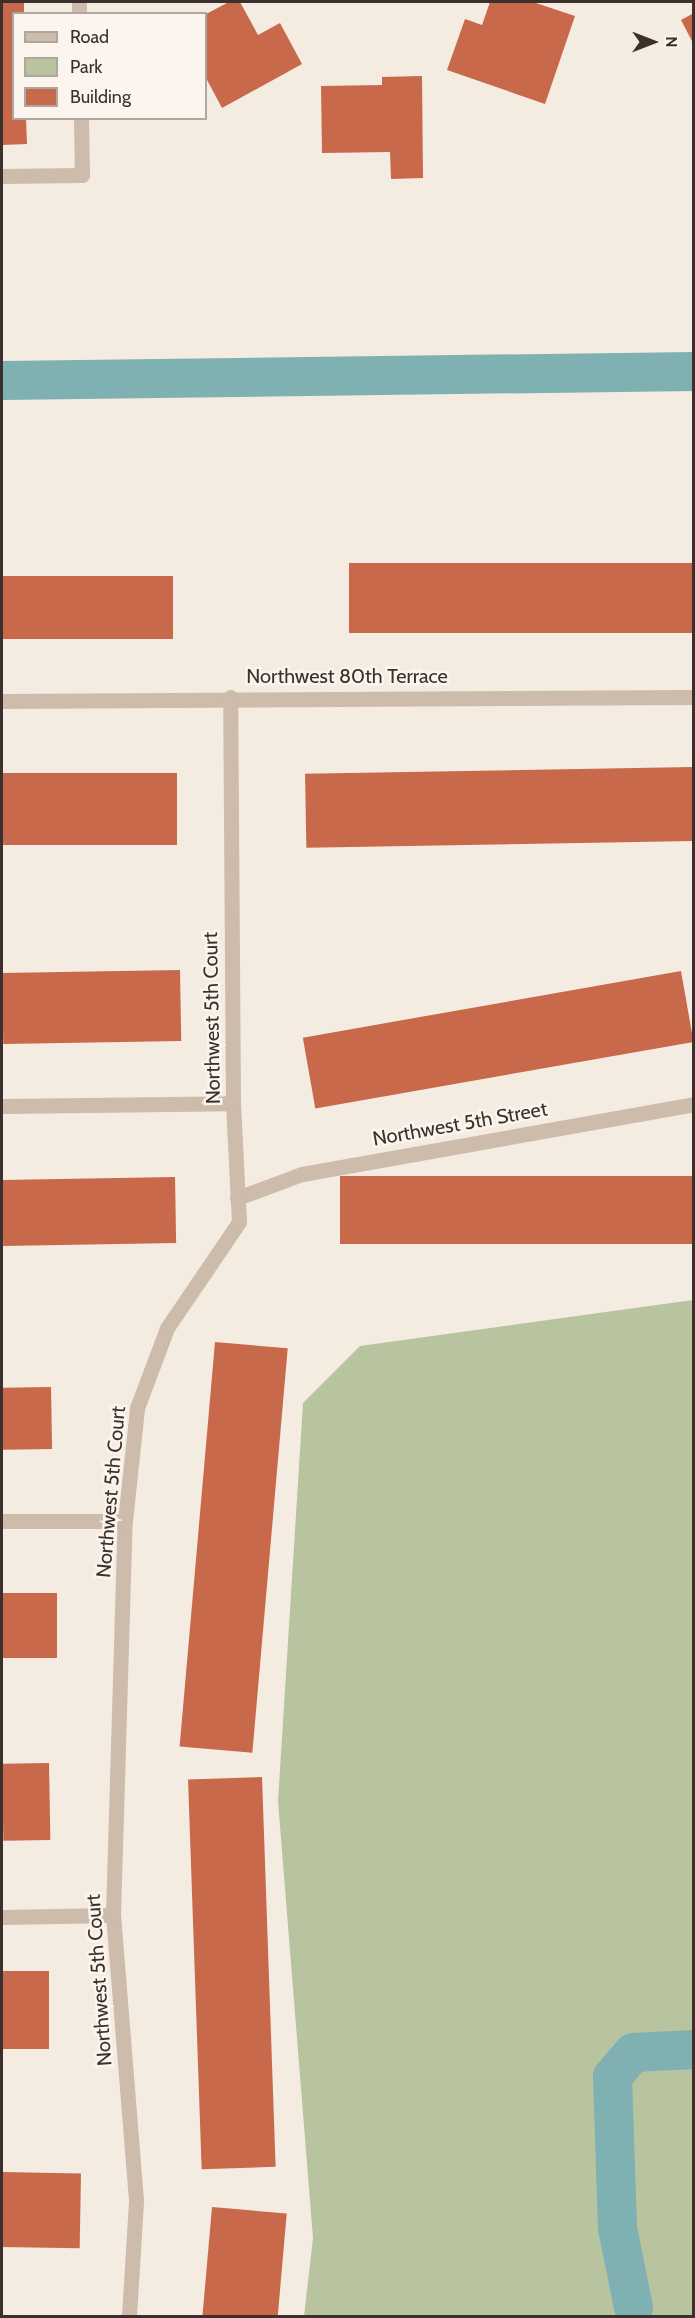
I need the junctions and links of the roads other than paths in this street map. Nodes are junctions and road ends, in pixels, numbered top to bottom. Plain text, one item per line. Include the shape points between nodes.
1 (81, 120) edge
2 (2, 176) edge
3 (230, 697) junction
4 (693, 697) edge
5 (2, 701) edge
6 (233, 1103) junction
7 (693, 1104) edge
8 (2, 1106) edge
9 (237, 1198) junction
10 (2, 1521) edge
11 (125, 1521) junction
12 (113, 1915) junction
13 (2, 1917) edge
14 (129, 2316) edge

1 - 2 street via 82,175
3 - 4 street, Northwest 80th Terrace
3 - 5 street, Northwest 80th Terrace
3 - 6 street, Northwest 5th Court
6 - 8 street
6 - 9 street, Northwest 5th Court
7 - 9 street, Northwest 5th Street via 302,1174
9 - 11 street, Northwest 5th Court via 239,1222 167,1328 137,1408
10 - 11 street
11 - 12 street, Northwest 5th Court
12 - 13 street
12 - 14 street, Northwest 5th Court via 136,2200

